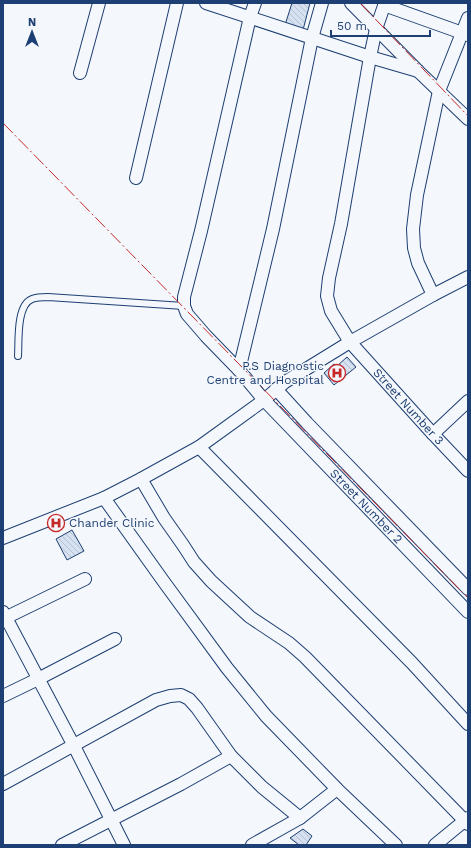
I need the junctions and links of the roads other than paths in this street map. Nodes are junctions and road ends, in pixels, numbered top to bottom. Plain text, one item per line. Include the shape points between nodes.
1 (99, 3) edge
2 (177, 3) edge
3 (206, 3) edge
4 (255, 3) edge
5 (322, 3) edge
6 (351, 3) edge
7 (385, 4) edge
8 (250, 17) junction
9 (468, 18) edge
10 (376, 29) junction
11 (465, 35) edge
12 (312, 38) junction
13 (370, 57) junction
14 (418, 71) junction
15 (80, 73) dead end
16 (439, 91) junction
17 (468, 119) edge
18 (136, 178) dead end
19 (468, 277) edge
20 (433, 295) junction
21 (184, 306) junction
22 (350, 342) junction
23 (18, 356) dead end
24 (239, 370) junction
25 (276, 389) junction
26 (264, 400) junction
27 (468, 401) edge
28 (433, 434) junction
29 (199, 447) junction
30 (468, 471) edge
31 (141, 479) junction
32 (104, 498) junction
33 (3, 538) edge
34 (85, 579) dead end
35 (468, 589) edge
36 (468, 612) edge
37 (4, 616) edge
38 (115, 638) dead end
39 (38, 679) junction
40 (3, 696) edge
41 (468, 724) edge
42 (74, 746) junction
43 (231, 756) junction
44 (3, 784) edge
45 (337, 789) junction
46 (300, 818) junction
47 (111, 820) junction
48 (467, 821) edge
49 (62, 845) edge
50 (124, 845) edge
51 (252, 845) edge
52 (396, 845) edge
53 (435, 845) edge

1 - 15 street
2 - 18 street
3 - 8 street
4 - 8 street
5 - 12 street
6 - 10 street
7 - 10 street, Street Number 3
7 - 11 street
8 - 12 street
8 - 21 street
9 - 11 street
10 - 13 street, Street Number 3
10 - 14 street
11 - 16 street
12 - 13 street
12 - 24 street via 273,229
13 - 14 street
13 - 22 street, Street Number 3 via 329,278 328,296 331,311
14 - 16 street
16 - 17 street
16 - 20 street via 417,194 413,229 418,263
19 - 20 street
20 - 22 street
21 - 23 lane via 48,297 30,299 24,306 20,319
21 - 24 street, Street Number 2 via 187,314
22 - 25 street
22 - 28 street, Street Number 3
24 - 26 street, Street Number 2
25 - 26 street
25 - 35 street
26 - 29 street
26 - 36 street, Street Number 2
27 - 28 street
28 - 30 street, Street Number 3
29 - 31 street
29 - 41 street via 412,663
31 - 32 street
31 - 48 street via 186,551 211,581 250,617 305,657
32 - 33 street
32 - 45 street via 227,668 266,716
34 - 37 street
37 - 39 street
38 - 39 street
39 - 40 street
39 - 42 street
42 - 43 street via 156,700 181,695 197,708
42 - 44 street
42 - 47 street
43 - 46 street via 262,787
43 - 47 street
45 - 46 street
45 - 52 street
46 - 51 street
47 - 49 street
47 - 50 street
48 - 53 street

